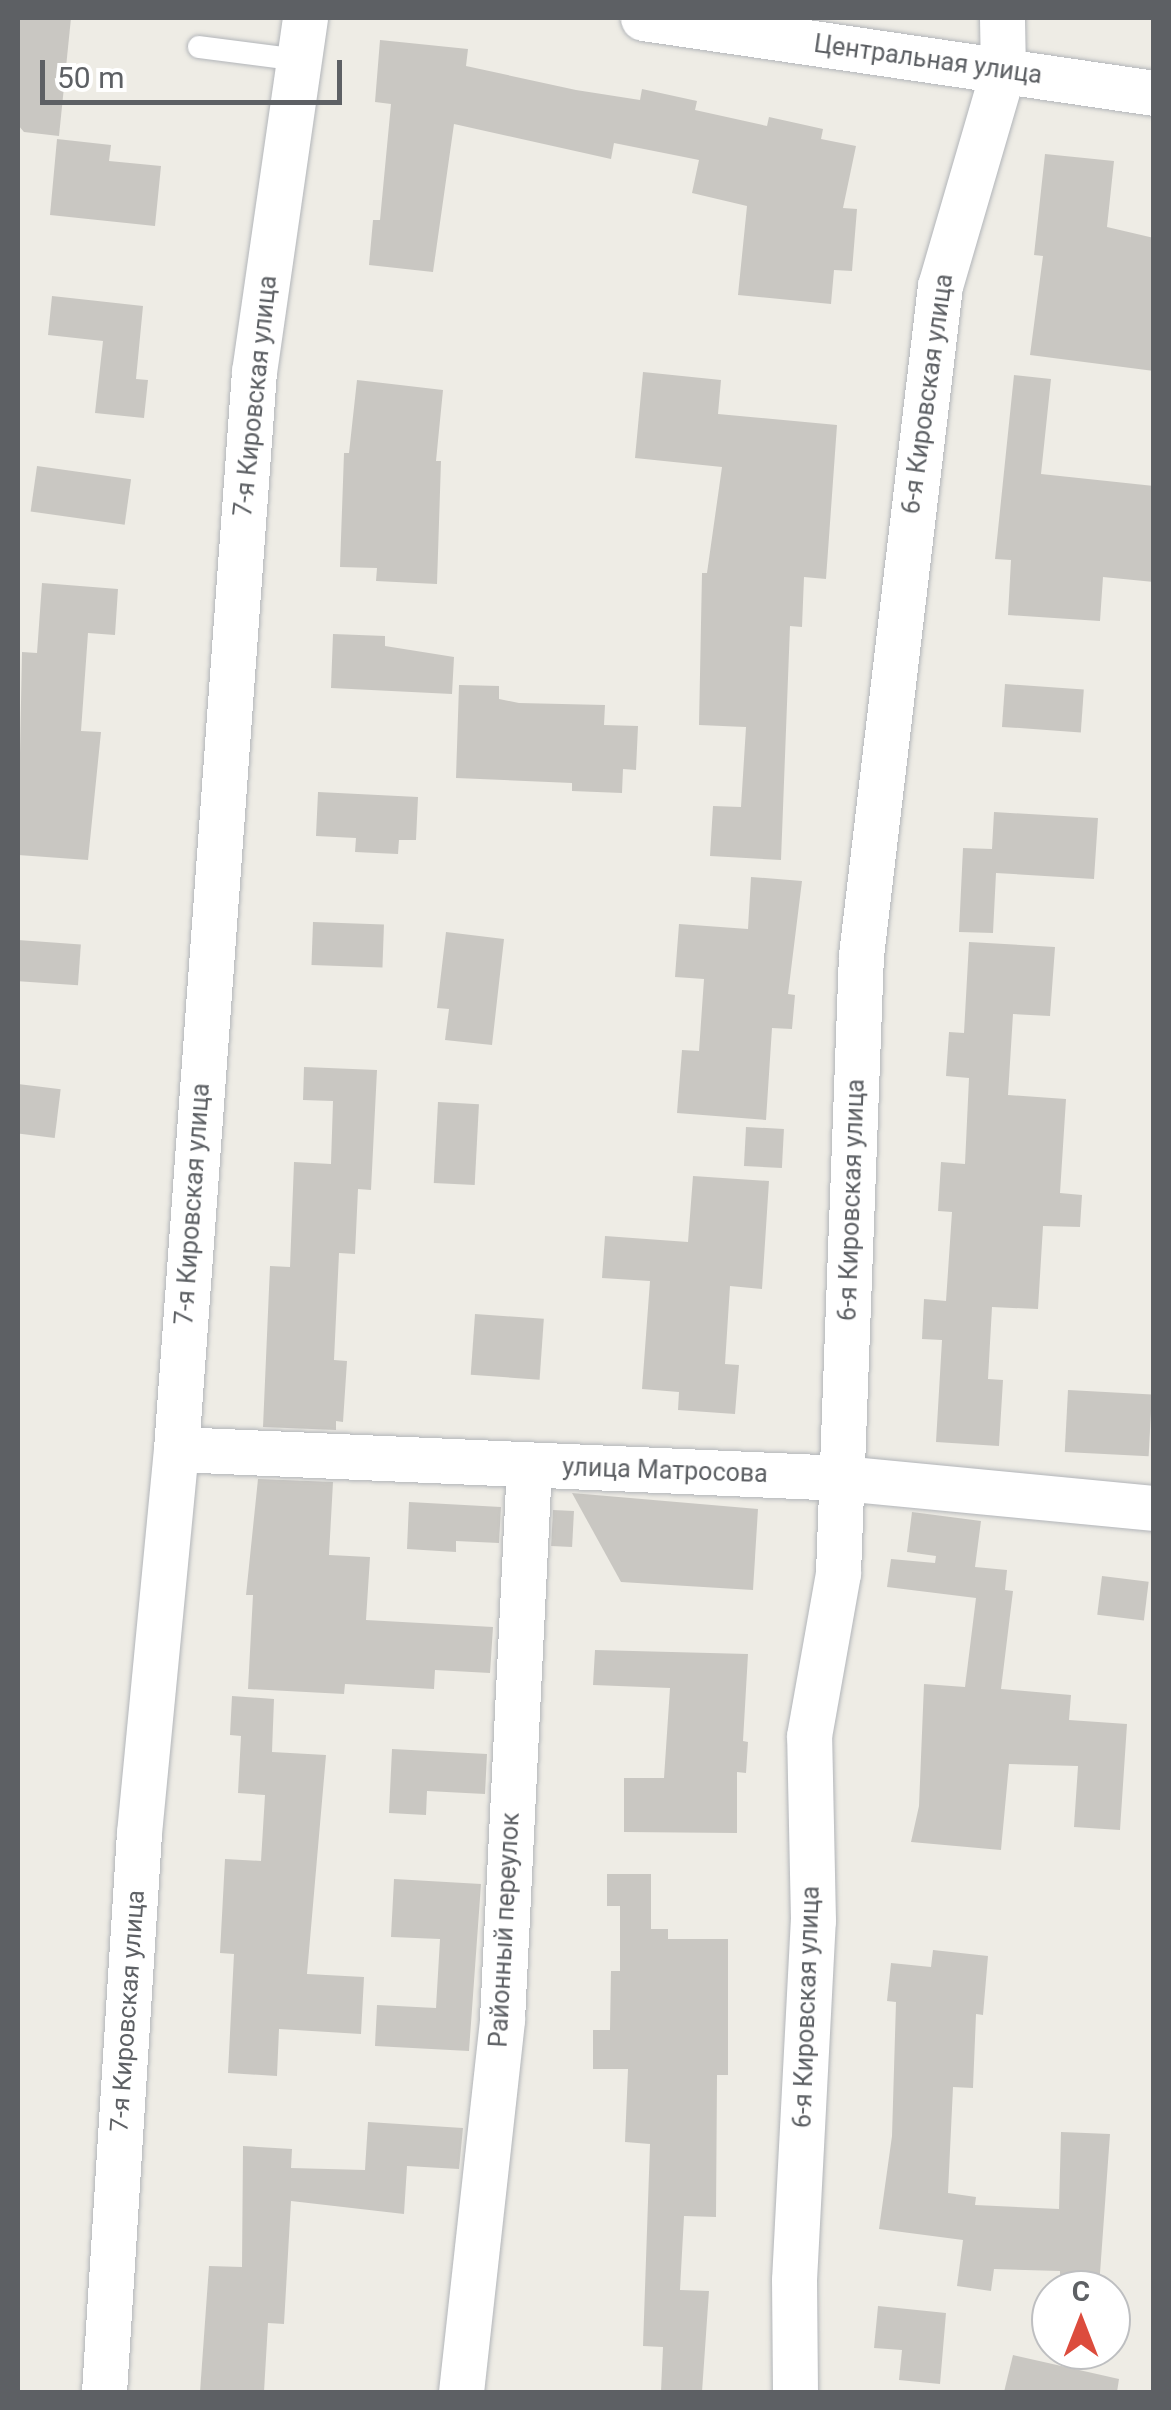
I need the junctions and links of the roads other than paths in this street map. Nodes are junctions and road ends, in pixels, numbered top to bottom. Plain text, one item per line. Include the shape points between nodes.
1 (643, 18) edge
2 (1002, 18) edge
3 (302, 39) edge
4 (199, 47) dead end
5 (1003, 71) junction
6 (1154, 94) edge
7 (176, 1449) junction
8 (529, 1466) junction
9 (842, 1478) junction
10 (1154, 1508) edge
11 (104, 2392) edge
12 (461, 2392) edge
13 (795, 2392) edge

1 - 5 street, Центральная улица
2 - 5 street, 6-я Кировская улица
3 - 4 lane
3 - 7 street, 7-я Кировская улица via 254,372
5 - 6 street, Центральная улица
5 - 9 street, 6-я Кировская улица via 940,286 919,446 861,954
7 - 8 street, улица Матросова
7 - 11 street, 7-я Кировская улица via 139,1832
8 - 9 street, улица Матросова
8 - 12 street, Районный переулок via 502,2019
9 - 10 street, улица Матросова
9 - 13 street, 6-я Кировская улица via 832,1631 809,1736 813,1921 794,2280

